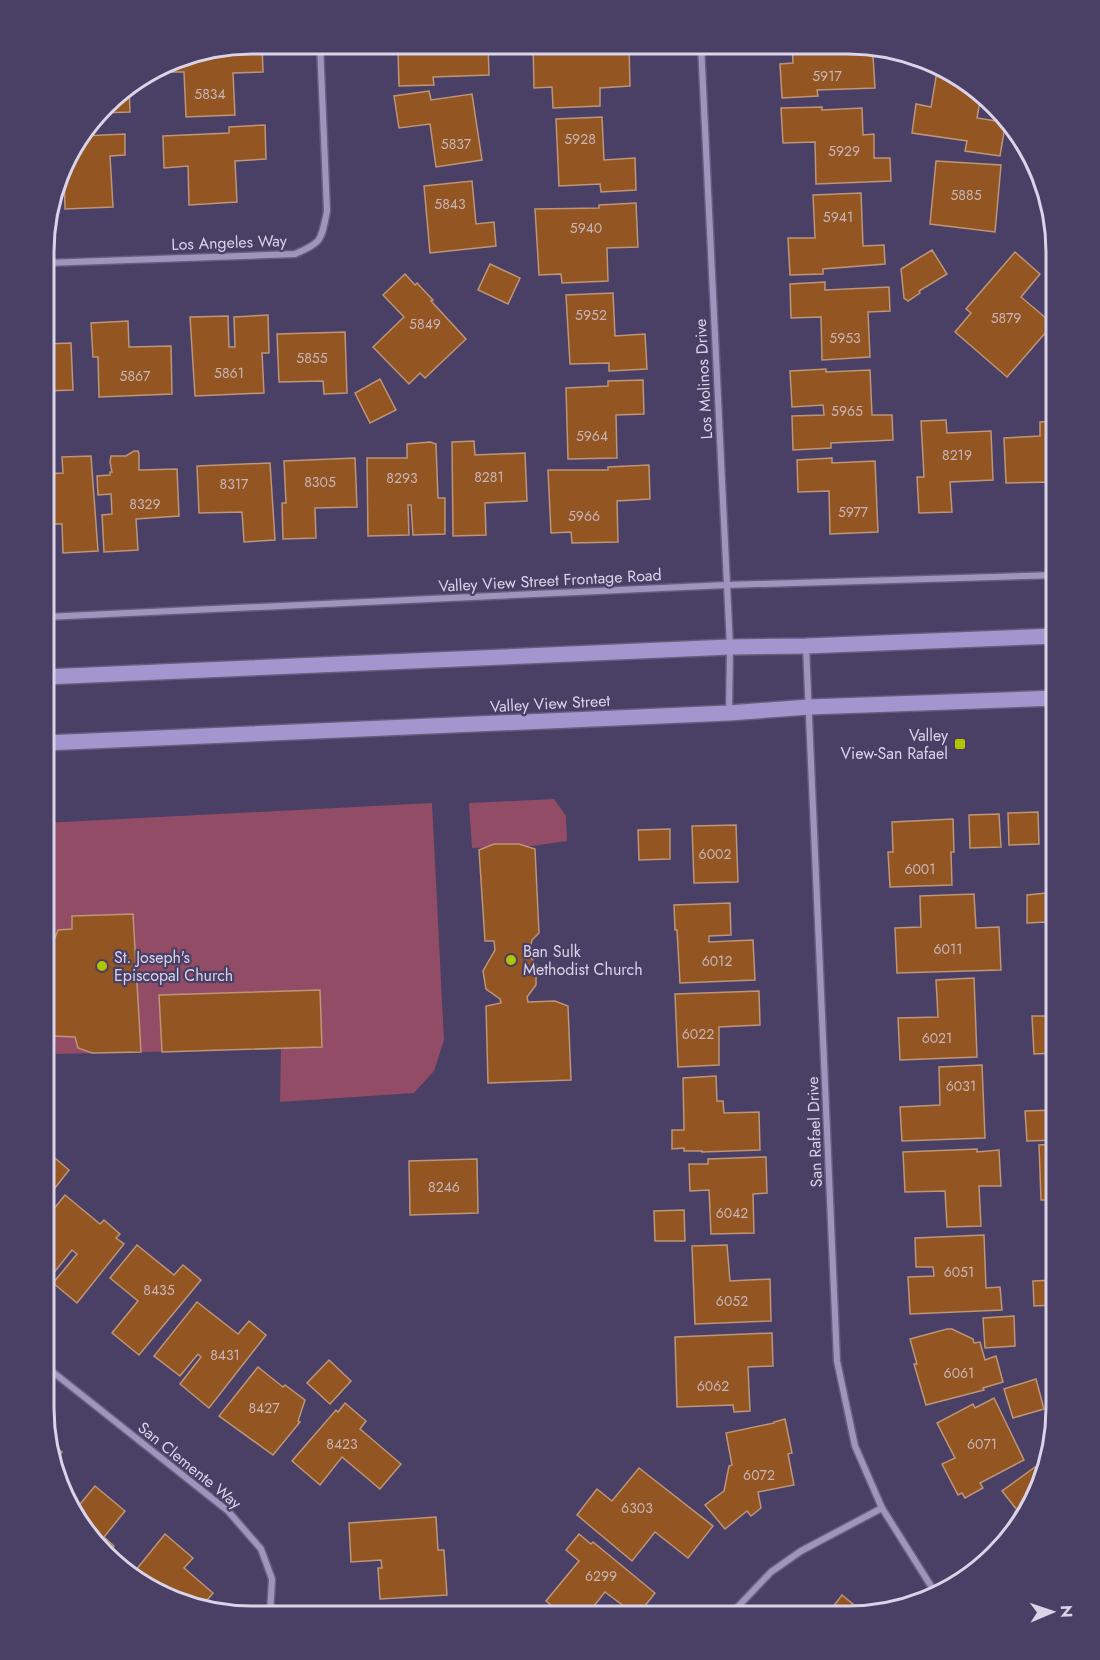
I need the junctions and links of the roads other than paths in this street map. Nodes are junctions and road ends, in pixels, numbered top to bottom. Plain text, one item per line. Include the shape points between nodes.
1 (320, 54) edge
2 (701, 54) edge
3 (54, 263) edge
4 (1046, 575) edge
5 (726, 585) junction
6 (54, 617) edge
7 (1046, 636) edge
8 (806, 646) junction
9 (730, 647) junction
10 (54, 677) edge
11 (1046, 698) edge
12 (809, 707) junction
13 (729, 713) junction
14 (54, 743) edge
15 (54, 1373) edge
16 (882, 1508) junction
17 (932, 1587) edge
18 (270, 1606) edge
19 (739, 1606) edge

1 - 3 street, Los Angeles Way via 327,211 322,238 312,246 295,254
2 - 5 street, Los Molinos Drive
4 - 5 street, Valley View Street Frontage Road
5 - 6 street, Valley View Street Frontage Road
5 - 9 street, Los Molinos Drive
7 - 8 main road
8 - 9 main road
8 - 12 street, San Rafael Drive
9 - 10 main road
9 - 13 street, Los Molinos Drive
11 - 12 main road, Valley View Street
12 - 13 main road, Valley View Street
12 - 16 street, San Rafael Drive via 837,1361 855,1446
13 - 14 main road, Valley View Street
15 - 18 street, San Clemente Way via 228,1511 261,1550 272,1579
16 - 17 street, San Rafael Drive
16 - 19 street via 801,1551 771,1572

